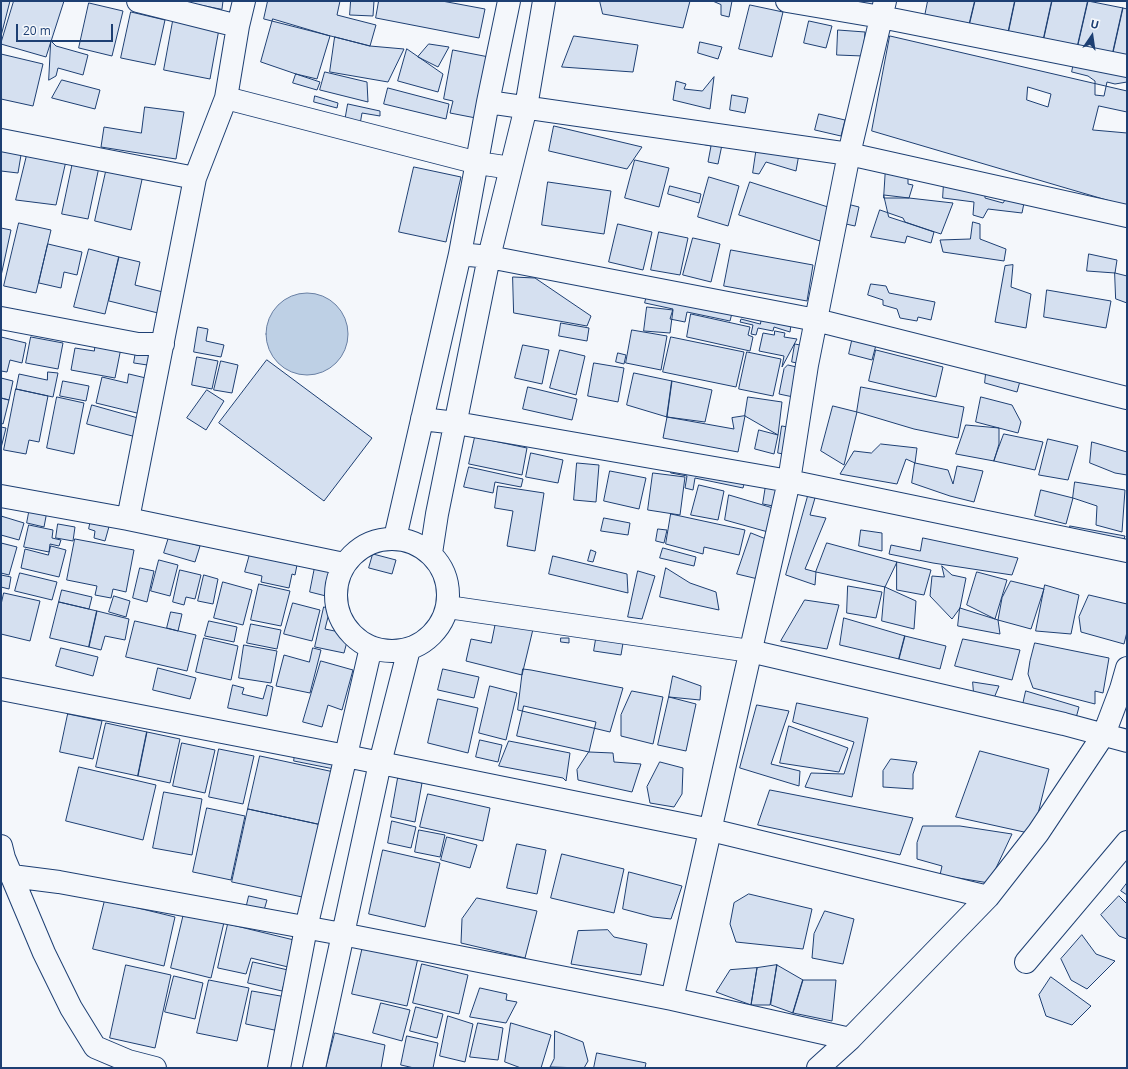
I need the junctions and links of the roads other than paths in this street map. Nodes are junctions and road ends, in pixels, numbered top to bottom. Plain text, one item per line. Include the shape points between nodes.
1 (138, 1) edge
2 (244, 1) edge
3 (509, 1) edge
4 (522, 1) edge
5 (787, 1) edge
6 (544, 3) edge
7 (883, 9) edge
8 (238, 26) junction
9 (1127, 66) edge
10 (226, 98) junction
11 (488, 102) junction
12 (526, 107) junction
13 (1, 140) edge
14 (849, 154) junction
15 (478, 163) junction
16 (511, 168) junction
17 (195, 178) junction
18 (1127, 216) edge
19 (460, 254) junction
20 (489, 257) junction
21 (1, 318) edge
22 (816, 320) junction
23 (163, 344) junction
24 (1127, 398) edge
25 (422, 419) junction
26 (456, 423) junction
27 (789, 481) junction
28 (1, 496) edge
29 (128, 519) junction
30 (395, 538) junction
31 (1127, 551) edge
32 (431, 553) junction
33 (344, 564) junction
34 (448, 607) junction
35 (371, 647) junction
36 (409, 649) junction
37 (750, 650) junction
38 (1127, 668) edge
39 (1, 689) edge
40 (1104, 734) junction
41 (1127, 741) edge
42 (346, 756) junction
43 (380, 763) junction
44 (711, 830) junction
45 (1127, 842) edge
46 (1, 846) edge
47 (12, 876) junction
48 (988, 897) junction
49 (306, 928) junction
50 (342, 934) junction
51 (1026, 962) dead end
52 (672, 999) junction
53 (850, 1039) junction
54 (155, 1068) edge
55 (279, 1068) edge
56 (314, 1068) edge
57 (818, 1068) edge

1 - 8 street
2 - 8 street
3 - 11 street
4 - 6 street
5 - 7 street
6 - 12 street
7 - 9 street
7 - 14 street
8 - 10 street
10 - 15 street
10 - 17 street
11 - 12 street
11 - 15 street
12 - 14 street
12 - 16 street
13 - 17 street
14 - 18 street
14 - 22 street
15 - 16 street
15 - 19 street
16 - 20 street
17 - 23 street
19 - 20 street
19 - 25 street
20 - 22 street
20 - 26 street
21 - 23 street via 138,344
22 - 24 street
22 - 27 street
23 - 29 street
25 - 26 street
25 - 30 street
26 - 27 street
26 - 32 street
27 - 31 street
27 - 37 street
28 - 29 street
29 - 33 street
30 - 32 street via 414,542
30 - 33 street via 375,540 357,550
32 - 34 street via 443,569 449,587
33 - 35 street via 337,582 336,602 342,621 354,636
34 - 36 street via 441,625 432,635
34 - 37 street
35 - 36 street via 390,651
35 - 42 street
36 - 43 street
37 - 40 street
37 - 44 street
38 - 40 street
39 - 42 street
40 - 41 street
40 - 48 street via 1046,822
42 - 43 street
42 - 49 street
43 - 44 street
43 - 50 street
44 - 48 street
44 - 52 street
45 - 51 street
46 - 47 street
47 - 49 street via 59,882
47 - 54 street via 44,953 71,1008 95,1047 128,1061
48 - 53 street
49 - 50 street
49 - 55 street
50 - 52 street
50 - 56 street
52 - 53 street
53 - 57 street

